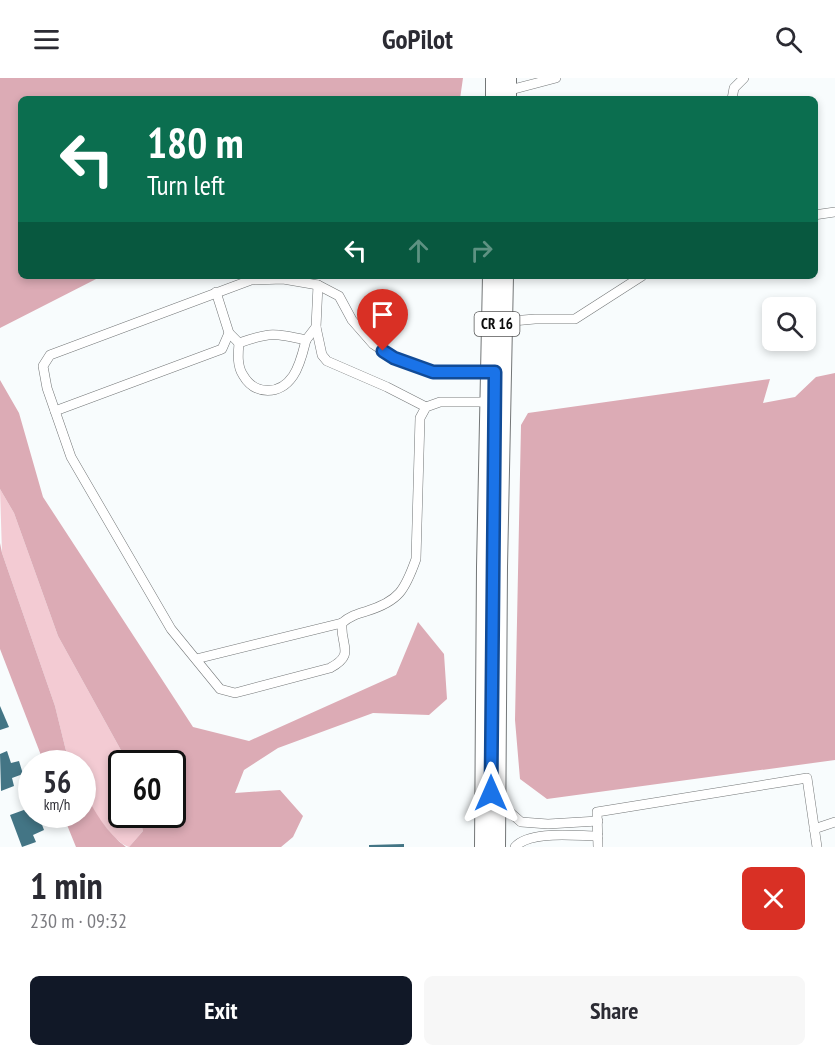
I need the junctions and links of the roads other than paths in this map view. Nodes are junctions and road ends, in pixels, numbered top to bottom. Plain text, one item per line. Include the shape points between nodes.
1 (556, 78) edge
2 (744, 78) edge
3 (501, 90) edge
4 (733, 96) edge
5 (835, 212) edge
6 (818, 214) edge
7 (498, 279) edge
8 (637, 279) edge
9 (318, 285) junction
10 (216, 291) junction
11 (497, 322) junction
12 (315, 327) junction
13 (229, 333) junction
14 (306, 340) junction
15 (239, 343) junction
16 (495, 372) junction
17 (494, 402) junction
18 (426, 407) junction
19 (55, 411) junction
20 (346, 620) junction
21 (196, 659) junction
22 (491, 793) junction
23 (598, 821) junction
24 (835, 822) edge
25 (814, 828) junction
26 (598, 836) junction
27 (490, 847) edge
28 (515, 847) edge
29 (598, 847) edge
30 (817, 847) edge

1 - 3 lane
2 - 4 lane via 734,88
5 - 6 lane
7 - 11 main road, CR 16
8 - 11 lane via 575,319
9 - 10 lane via 283,279 251,280
9 - 12 lane
9 - 16 lane via 339,296 352,321 373,345 394,358 433,372
10 - 13 lane
10 - 19 lane via 50,355 43,366
11 - 16 main road, CR 16
12 - 14 lane
12 - 18 lane via 327,361
13 - 15 lane
13 - 19 lane via 222,349
14 - 15 lane via 278,334
14 - 15 lane via 294,376 284,386 268,392 253,387 242,375 237,359
16 - 17 main road, CR 16
17 - 18 lane via 440,402
17 - 22 main road, CR 16
18 - 20 lane via 419,425 416,560 410,577 396,598 386,605
19 - 21 lane via 71,457 171,629
20 - 21 lane
20 - 21 lane via 341,632 346,650 341,662 235,693 220,689
22 - 23 lane via 521,822
22 - 27 main road, CR 16
23 - 25 lane via 597,812 807,778
23 - 26 lane
24 - 25 lane
25 - 30 lane
26 - 28 lane via 536,836
26 - 29 lane

